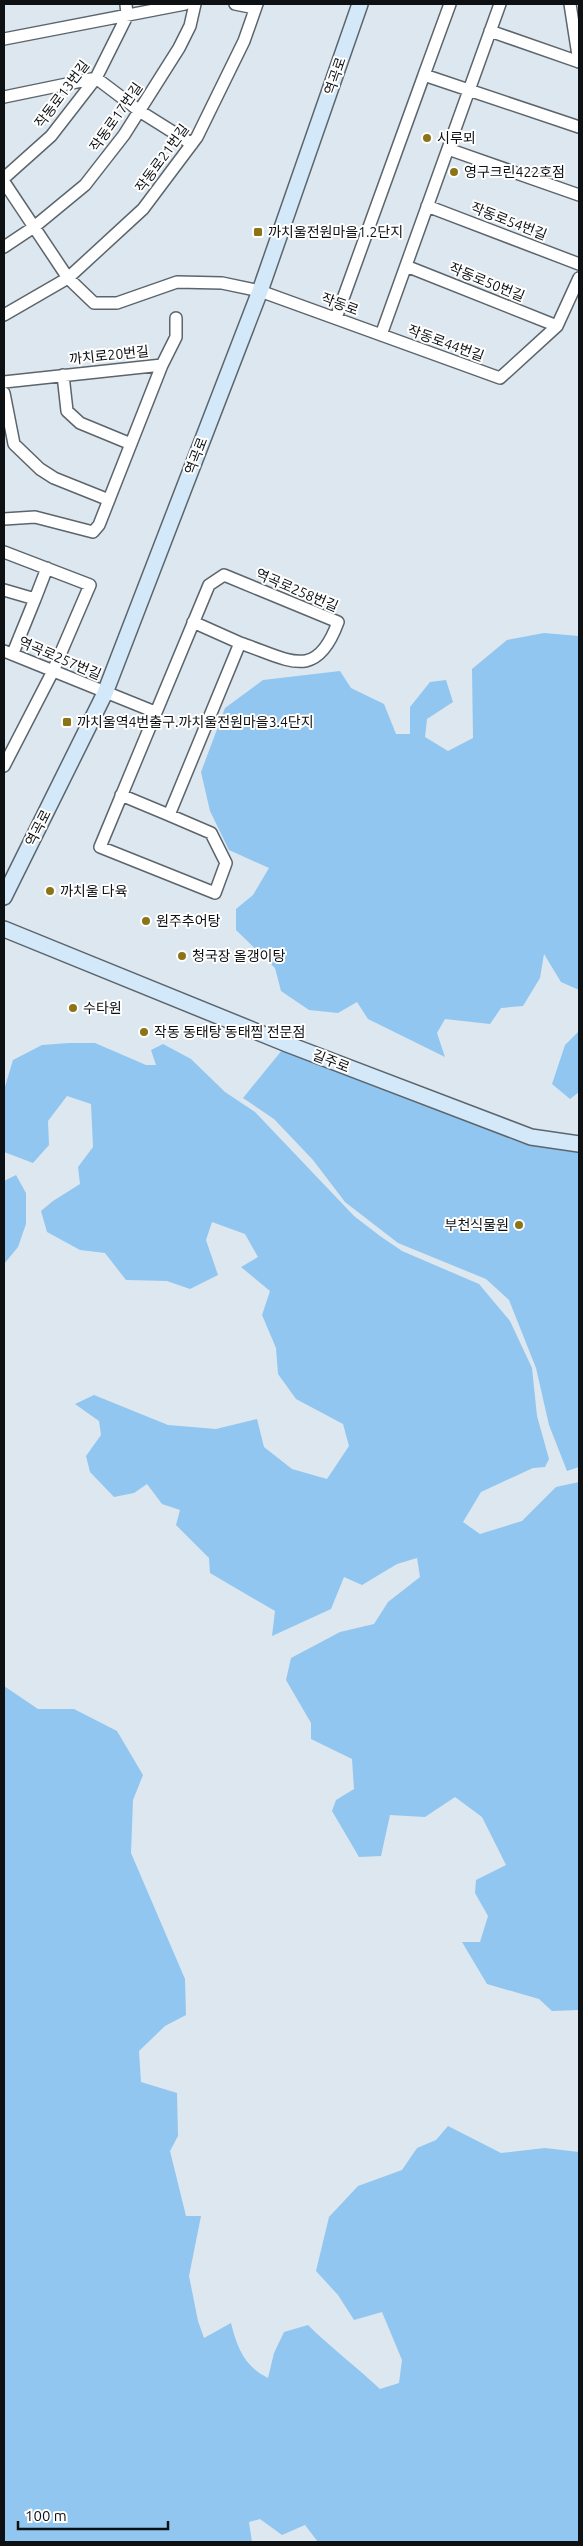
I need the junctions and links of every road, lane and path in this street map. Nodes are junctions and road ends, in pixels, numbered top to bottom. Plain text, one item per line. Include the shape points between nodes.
1 (185, 4) edge
2 (195, 4) edge
3 (235, 4) edge
4 (360, 4) edge
5 (450, 4) edge
6 (500, 4) edge
7 (570, 4) edge
8 (256, 6) edge
9 (126, 10) edge
10 (490, 31) junction
11 (4, 39) edge
12 (579, 62) edge
13 (424, 75) junction
14 (96, 78) junction
15 (469, 90) junction
16 (4, 97) edge
17 (141, 112) junction
18 (579, 127) edge
19 (192, 144) junction
20 (448, 149) junction
21 (4, 180) edge
22 (579, 195) edge
23 (427, 206) junction
24 (34, 227) junction
25 (4, 247) edge
26 (579, 264) edge
27 (406, 266) junction
28 (68, 278) junction
29 (579, 278) edge
30 (260, 291) junction
31 (4, 315) edge
32 (176, 318) dead end
33 (336, 318) junction
34 (557, 326) junction
35 (381, 335) junction
36 (162, 365) junction
37 (63, 375) junction
38 (4, 382) edge
39 (4, 393) edge
40 (131, 444) junction
41 (9, 445) edge
42 (109, 500) junction
43 (4, 519) edge
44 (4, 552) edge
45 (48, 568) junction
46 (4, 590) edge
47 (35, 599) junction
48 (193, 622) junction
49 (240, 643) junction
50 (8, 652) edge
51 (53, 671) junction
52 (105, 694) junction
53 (154, 712) junction
54 (5, 758) edge
55 (121, 795) junction
56 (169, 815) junction
57 (4, 896) edge
58 (4, 929) edge
59 (579, 1144) edge

1 - 9 street
2 - 17 street, 작동로17번길 via 190,26 179,48
3 - 8 street
4 - 30 street, 역곡로
5 - 13 street
6 - 10 street
7 - 12 street
8 - 19 street, 작동로21번길 via 244,40
9 - 11 street
9 - 14 street, 작동로13번길
10 - 12 street
10 - 15 street
13 - 15 street
13 - 33 street
14 - 16 street
14 - 17 street
14 - 21 street, 작동로13번길 via 51,136
15 - 18 street
15 - 20 street
17 - 19 street
17 - 24 street, 작동로17번길 via 85,184
19 - 28 street, 작동로21번길 via 143,209
20 - 22 street
20 - 23 street
21 - 24 street, 작동로
23 - 26 street, 작동로54번길
23 - 27 street
24 - 25 street, 작동로17번길
24 - 28 street, 작동로
27 - 34 street, 작동로50번길
27 - 35 street
28 - 30 street, 작동로 via 94,303 117,302 177,282 222,283
28 - 31 street, 작동로21번길
29 - 34 street
30 - 33 street, 작동로
30 - 52 street, 역곡로
32 - 36 street via 176,337
33 - 35 street, 작동로
34 - 35 street, 작동로44번길 via 500,378
36 - 37 street, 까치로20번길
36 - 40 street, 까치로20번길
37 - 38 street, 까치로20번길
37 - 40 street, 까치로20번길 via 67,411 80,423
39 - 41 street
40 - 42 street, 까치로20번길
41 - 42 street via 54,478
42 - 43 street, 까치로20번길 via 93,532 35,518
44 - 45 street
45 - 47 street
45 - 51 street via 90,585
46 - 47 street
47 - 50 street
48 - 49 street
48 - 49 street, 역곡로258번길 via 209,585 224,576 338,622 331,641 318,658 298,663
48 - 53 street, 역곡로258번길
49 - 56 street
50 - 51 street, 역곡로257번길
51 - 52 street, 역곡로257번길
51 - 54 street
52 - 53 street
52 - 57 street, 역곡로
53 - 55 street, 역곡로258번길
55 - 56 street
55 - 56 street, 역곡로258번길 via 100,847 215,893 226,863 210,833
58 - 59 street, 길주로 via 287,1044 531,1137

